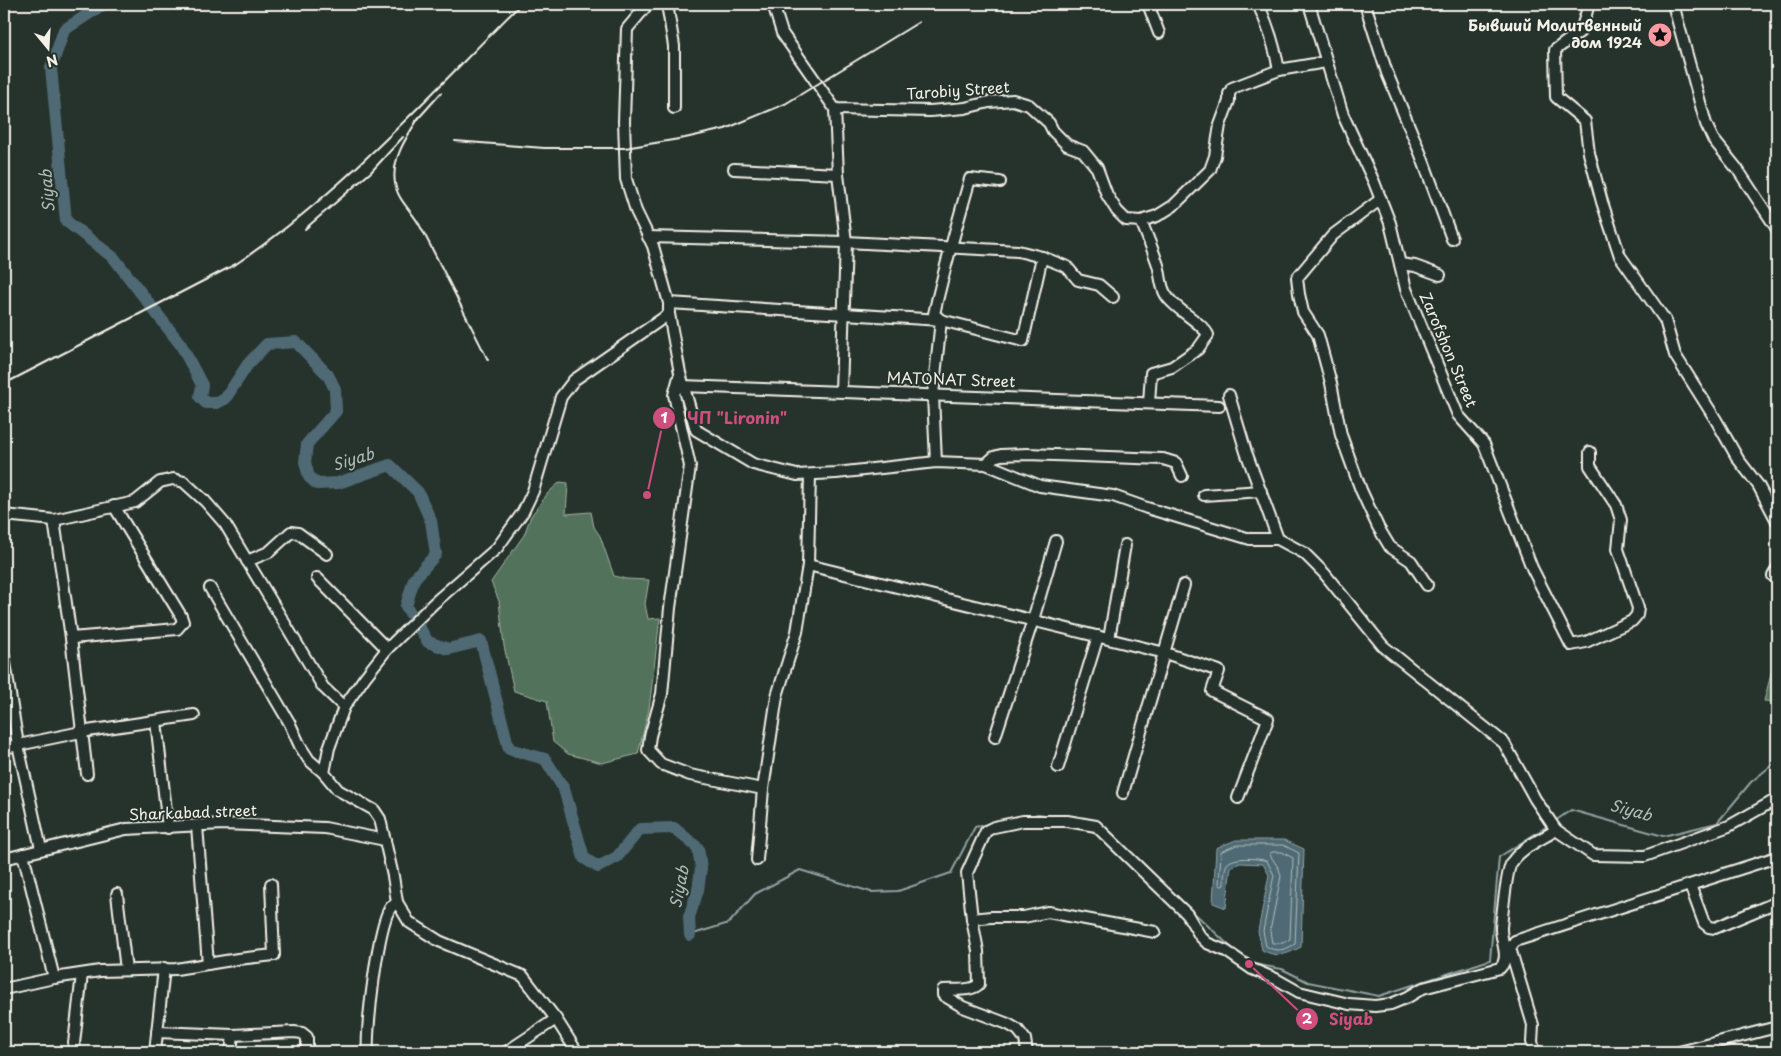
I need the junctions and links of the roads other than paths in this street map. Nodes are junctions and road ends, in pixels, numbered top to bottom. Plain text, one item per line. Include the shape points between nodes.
1 (648, 4) edge
2 (667, 4) edge
3 (773, 4) edge
4 (1148, 4) edge
5 (1258, 4) edge
6 (1309, 4) edge
7 (1365, 4) edge
8 (1589, 4) edge
9 (1673, 4) edge
10 (1159, 33) dead end
11 (1326, 62) junction
12 (1279, 70) junction
13 (674, 108) dead end
14 (837, 109) junction
15 (734, 169) dead end
16 (838, 174) junction
17 (1000, 182) dead end
18 (1381, 199) junction
19 (1141, 221) junction
20 (1777, 229) edge
21 (648, 237) junction
22 (1452, 239) dead end
23 (846, 242) junction
24 (950, 247) junction
25 (1042, 257) junction
26 (1400, 264) junction
27 (1440, 275) dead end
28 (1113, 297) dead end
29 (669, 303) junction
30 (669, 314) junction
31 (844, 314) junction
32 (941, 320) junction
33 (680, 374) junction
34 (682, 386) junction
35 (841, 391) junction
36 (933, 395) junction
37 (1229, 395) dead end
38 (1149, 403) junction
39 (1219, 406) dead end
40 (1590, 452) dead end
41 (936, 462) junction
42 (986, 464) junction
43 (810, 475) junction
44 (1182, 476) dead end
45 (1261, 491) junction
46 (1204, 495) dead end
47 (114, 506) junction
48 (4, 515) edge
49 (54, 520) junction
50 (1777, 521) edge
51 (1278, 539) junction
52 (1056, 541) dead end
53 (1125, 545) dead end
54 (327, 554) dead end
55 (247, 561) junction
56 (808, 565) junction
57 (317, 578) dead end
58 (1184, 585) dead end
59 (1427, 585) dead end
60 (210, 588) dead end
61 (1034, 620) junction
62 (1098, 636) junction
63 (71, 638) junction
64 (1109, 639) junction
65 (390, 646) junction
66 (1165, 653) junction
67 (4, 657) edge
68 (344, 707) junction
69 (194, 715) dead end
70 (156, 721) junction
71 (81, 732) junction
72 (995, 737) dead end
73 (18, 745) junction
74 (4, 748) edge
75 (1058, 767) dead end
76 (324, 773) junction
77 (87, 774) dead end
78 (763, 790) junction
79 (1123, 793) dead end
80 (1238, 798) dead end
81 (1777, 799) edge
82 (196, 826) junction
83 (168, 828) junction
84 (1556, 830) junction
85 (385, 840) junction
86 (41, 849) junction
87 (23, 854) junction
88 (1777, 857) edge
89 (4, 859) edge
90 (757, 860) dead end
91 (271, 884) dead end
92 (1690, 885) junction
93 (117, 894) dead end
94 (397, 902) junction
95 (1777, 902) edge
96 (972, 919) junction
97 (1155, 932) dead end
98 (1509, 961) junction
99 (208, 964) junction
100 (164, 968) junction
101 (126, 970) junction
102 (82, 974) junction
103 (54, 978) junction
104 (4, 988) edge
105 (556, 1019) junction
106 (1777, 1027) edge
107 (157, 1032) junction
108 (233, 1035) junction
109 (73, 1052) edge
110 (155, 1052) edge
111 (231, 1052) edge
112 (307, 1052) edge
113 (368, 1052) edge
114 (506, 1052) edge
115 (577, 1052) edge
116 (1027, 1052) edge
117 (1535, 1052) edge
118 (1679, 1052) edge

1 - 21 street via 627,28 624,121 626,179
2 - 13 street via 674,46
3 - 14 street via 782,34
4 - 10 street
5 - 12 street via 1265,17
6 - 11 street, Zarofshon Street
7 - 22 street via 1387,73
8 - 50 street via 1581,31 1556,50 1556,96 1585,121 1589,153 1620,256 1665,320 1675,355
9 - 20 street via 1706,124 1713,139
11 - 12 street
11 - 18 street, Zarofshon Street via 1342,115
12 - 19 street via 1232,88 1210,170 1173,206
14 - 16 street
14 - 19 street, Tarobiy Street via 930,111 1013,100 1029,105 1067,145 1083,151 1096,168 1117,211 1126,220
15 - 16 street
16 - 23 street
17 - 24 street via 970,180
18 - 26 street, Zarofshon Street
18 - 59 street via 1333,235 1297,278 1303,312 1318,336 1341,435 1361,490 1390,547 1411,561
19 - 38 street via 1158,267 1162,289 1167,297 1206,329 1208,335 1198,349 1172,367 1151,373
21 - 23 street
21 - 29 street
23 - 24 street
23 - 31 street
24 - 25 street via 1018,251
24 - 32 street via 934,314
25 - 28 street via 1067,267 1078,280 1099,284
25 - 32 street via 1023,341
26 - 27 street
26 - 40 street, Zarofshon Street via 1406,289 1458,415 1484,444 1532,568 1571,644 1586,642 1632,621 1638,608 1618,549 1621,520 1616,505 1590,466
29 - 30 street
29 - 31 street
30 - 33 street
30 - 65 street via 574,380 561,397 533,491 523,512 497,548
31 - 32 street
31 - 35 street
32 - 36 street
33 - 34 street
33 - 78 street via 674,395 690,466 670,604 662,694 648,750 661,764 690,775
34 - 35 street, MATONAT Street
34 - 43 street via 696,430 753,464
35 - 36 street, MATONAT Street
36 - 38 street, MATONAT Street
36 - 41 street
37 - 45 street
38 - 39 street, MATONAT Street
41 - 42 street
41 - 43 street
42 - 44 street via 1001,455 1027,454 1163,459 1176,463
42 - 51 street via 1040,486 1113,496 1250,539
43 - 56 street
45 - 46 street
45 - 51 street
47 - 49 street
47 - 55 street via 135,502 160,482 173,479 184,482 225,524
47 - 63 street via 183,622 177,629
48 - 49 street
49 - 63 street
51 - 84 street via 1304,553 1324,573 1383,646 1504,743
52 - 61 street
53 - 64 street
54 - 55 street via 298,533 291,532 269,552
55 - 68 street via 323,688
56 - 61 street
56 - 78 street via 798,632 777,696
57 - 65 street
58 - 66 street
60 - 76 street via 300,746 309,760
61 - 62 street
61 - 72 street
62 - 64 street
62 - 75 street
63 - 71 street
64 - 66 street
65 - 68 street
66 - 79 street
66 - 80 street via 1219,671 1212,690 1268,719
67 - 73 street
68 - 76 street
69 - 70 street
70 - 71 street
70 - 83 street
71 - 73 street
71 - 77 street
73 - 74 street
73 - 86 street
76 - 85 street via 338,790 374,810 380,819
78 - 90 street
81 - 84 street via 1729,826 1645,856 1593,855
82 - 83 street, Sharkabad street
82 - 85 street, Sharkabad street via 325,828
82 - 99 street
83 - 86 street, Sharkabad street via 126,829
84 - 98 street via 1520,852 1510,864 1501,929 1505,956
85 - 94 street
86 - 87 street, Sharkabad street
87 - 89 street, Sharkabad street
87 - 103 street
88 - 92 street
91 - 99 street via 274,955
92 - 95 street via 1704,923 1709,927 1715,928
92 - 98 street via 1516,941 1510,948
93 - 101 street
94 - 105 street via 409,922 439,941 523,976
94 - 113 street via 391,907 383,929 371,1002
96 - 97 street via 1024,917 1048,912
96 - 98 street via 967,873 986,831 1023,820 1067,821 1096,826 1187,914 1207,943 1299,992 1349,1004 1391,1004 1423,988 1500,968
96 - 116 street via 979,984 968,990 943,990 943,995 1018,1030 1025,1039
98 - 117 street via 1533,1025
99 - 100 street
100 - 101 street
100 - 107 street
101 - 102 street
102 - 103 street
102 - 109 street
103 - 104 street
105 - 114 street
105 - 115 street
106 - 118 street
107 - 108 street
107 - 110 street
108 - 111 street
108 - 112 street via 302,1033 307,1037

